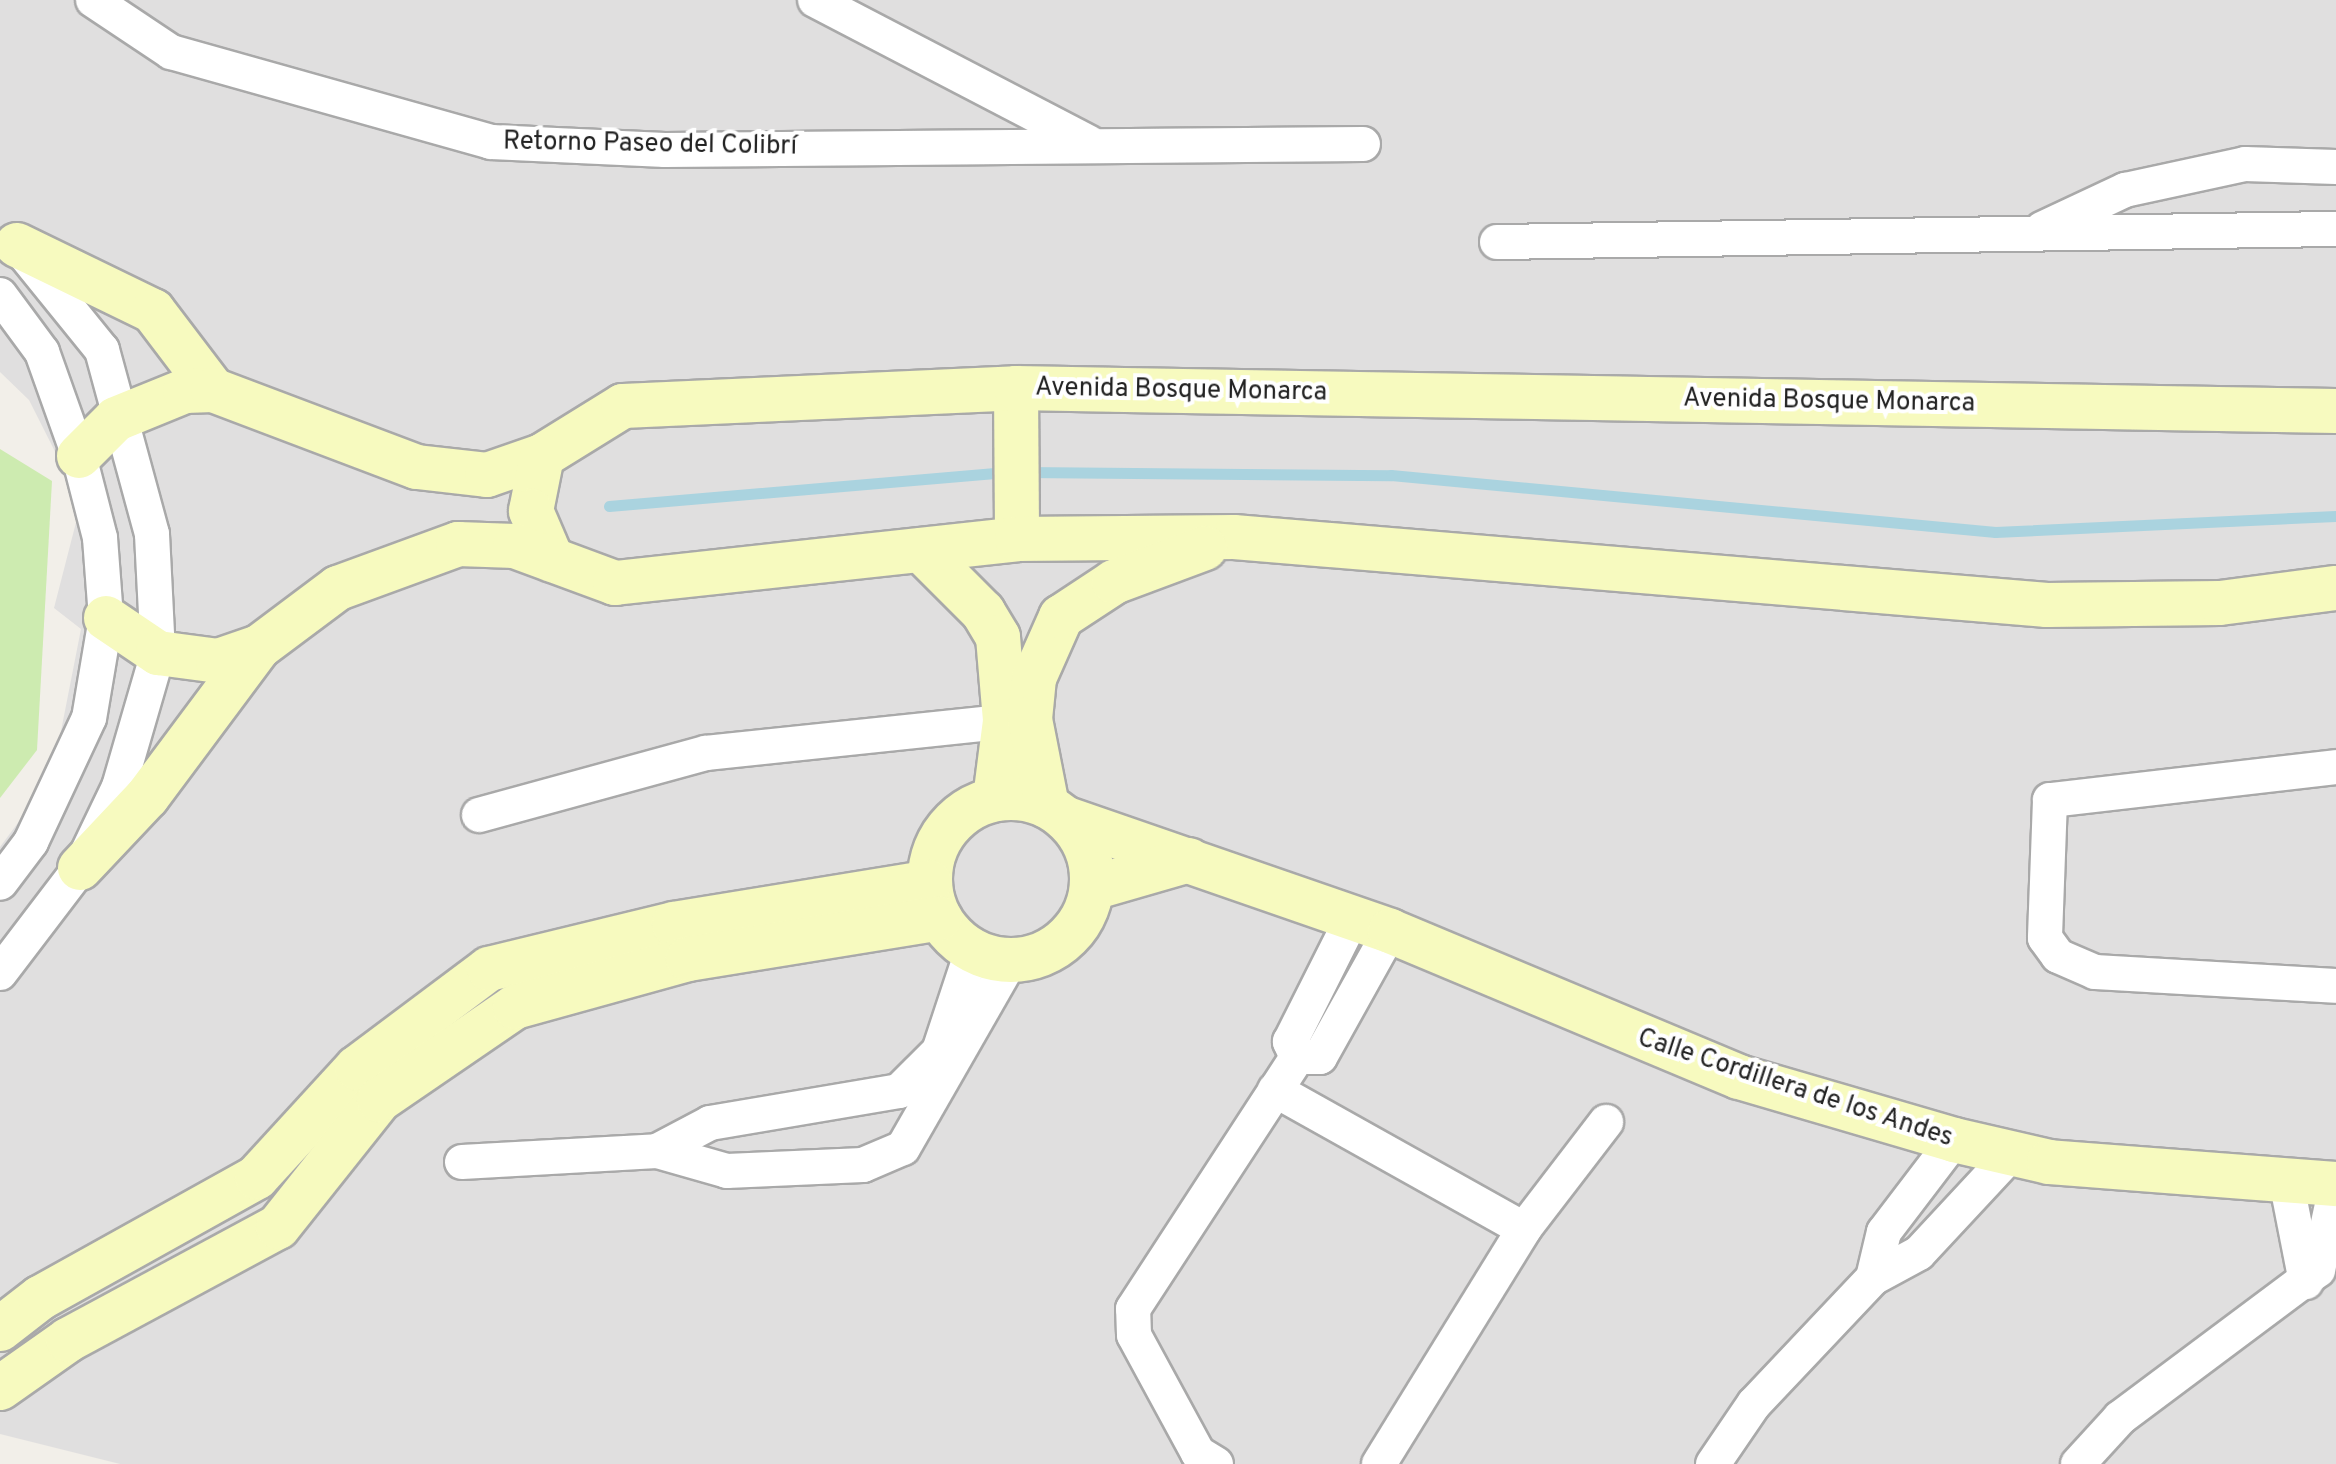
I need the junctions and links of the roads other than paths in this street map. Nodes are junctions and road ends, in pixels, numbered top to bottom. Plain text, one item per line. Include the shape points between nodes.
1 (93, 0) edge
2 (815, 0) edge
3 (1092, 144) junction
4 (1363, 144) dead end
5 (2336, 167) edge
6 (2336, 229) edge
7 (2038, 231) junction
8 (9, 240) edge
9 (1497, 242) dead end
10 (0, 295) edge
11 (1016, 388) junction
12 (213, 390) junction
13 (2336, 411) edge
14 (116, 419) junction
15 (79, 456) junction
16 (542, 456) junction
17 (1017, 518) junction
18 (1234, 537) junction
19 (921, 550) junction
20 (552, 560) junction
21 (2336, 588) edge
22 (106, 618) junction
23 (259, 647) junction
24 (158, 653) junction
25 (1018, 720) junction
26 (2336, 767) edge
27 (995, 799) junction
28 (1057, 812) junction
29 (479, 815) dead end
30 (1189, 860) junction
31 (80, 868) junction
32 (0, 883) edge
33 (1092, 888) junction
34 (935, 900) junction
35 (1372, 924) junction
36 (991, 956) junction
37 (0, 973) edge
38 (2336, 986) edge
39 (1275, 1090) junction
40 (1606, 1122) dead end
41 (1954, 1140) junction
42 (657, 1151) junction
43 (2009, 1156) junction
44 (462, 1162) dead end
45 (2286, 1180) junction
46 (2336, 1185) edge
47 (1524, 1229) junction
48 (1873, 1278) junction
49 (2306, 1282) junction
50 (0, 1329) edge
51 (0, 1388) edge
52 (1216, 1464) edge
53 (1379, 1464) edge
54 (1713, 1464) edge
55 (2078, 1464) edge

1 - 3 street, Retorno Paseo del Colibrí via 171,52 491,142 665,150
2 - 3 street, Retorno Paseo del Colibrí
3 - 4 street, Retorno Paseo del Colibrí
5 - 7 street via 2245,164 2125,190
6 - 7 street
7 - 9 street
8 - 12 street via 153,311
8 - 14 street via 102,350
10 - 15 street via 42,352
11 - 13 street, Avenida Bosque Monarca
11 - 16 street, Avenida Bosque Monarca via 623,406
11 - 17 street
12 - 14 street, Avenida Bosque Monarca via 185,391
12 - 16 street, Avenida Bosque Monarca via 417,467 487,475
14 - 15 street, Avenida Bosque Monarca
14 - 24 street via 152,534
15 - 22 street via 100,538
16 - 20 street via 531,511
17 - 18 street
17 - 19 street
18 - 21 street via 2047,605 2220,603
18 - 25 street via 1114,582 1061,617
19 - 20 street via 615,583
19 - 25 street via 983,612 998,637
20 - 23 street via 515,546 458,544 338,588
22 - 24 street
22 - 32 street via 89,718 31,842
23 - 24 street via 218,661
23 - 31 street via 147,797
24 - 31 street via 119,787
25 - 27 street
25 - 28 street
25 - 29 street via 706,753
26 - 38 street via 2050,800 2045,938 2065,961 2095,972
27 - 28 street
27 - 34 street via 973,807 941,838
28 - 30 street, Calle Cordillera de los Andes
28 - 33 street via 1083,839
30 - 33 street
30 - 35 street, Calle Cordillera de los Andes
31 - 37 street
33 - 36 street via 1066,940
34 - 36 street
34 - 50 street via 674,924 489,969 357,1068 257,1177 40,1298
34 - 51 street via 515,1007 379,1100 278,1227 68,1340
35 - 39 street via 1320,1057 1297,1057
35 - 41 street, Calle Cordillera de los Andes via 1725,1071
36 - 42 street via 939,1051 899,1091 710,1123
36 - 42 street via 903,1148 863,1165 727,1171
39 - 47 street
39 - 52 street via 1133,1309 1134,1335 1198,1453
40 - 47 street
41 - 43 street, Calle Cordillera de los Andes
41 - 48 street via 1884,1232
42 - 44 street
43 - 45 street, Calle Cordillera de los Andes
43 - 48 street via 1919,1253
45 - 46 street, Calle Cordillera de los Andes
45 - 49 street
46 - 49 street via 2327,1252
47 - 53 street
48 - 54 street via 1754,1404
49 - 55 street via 2120,1418

